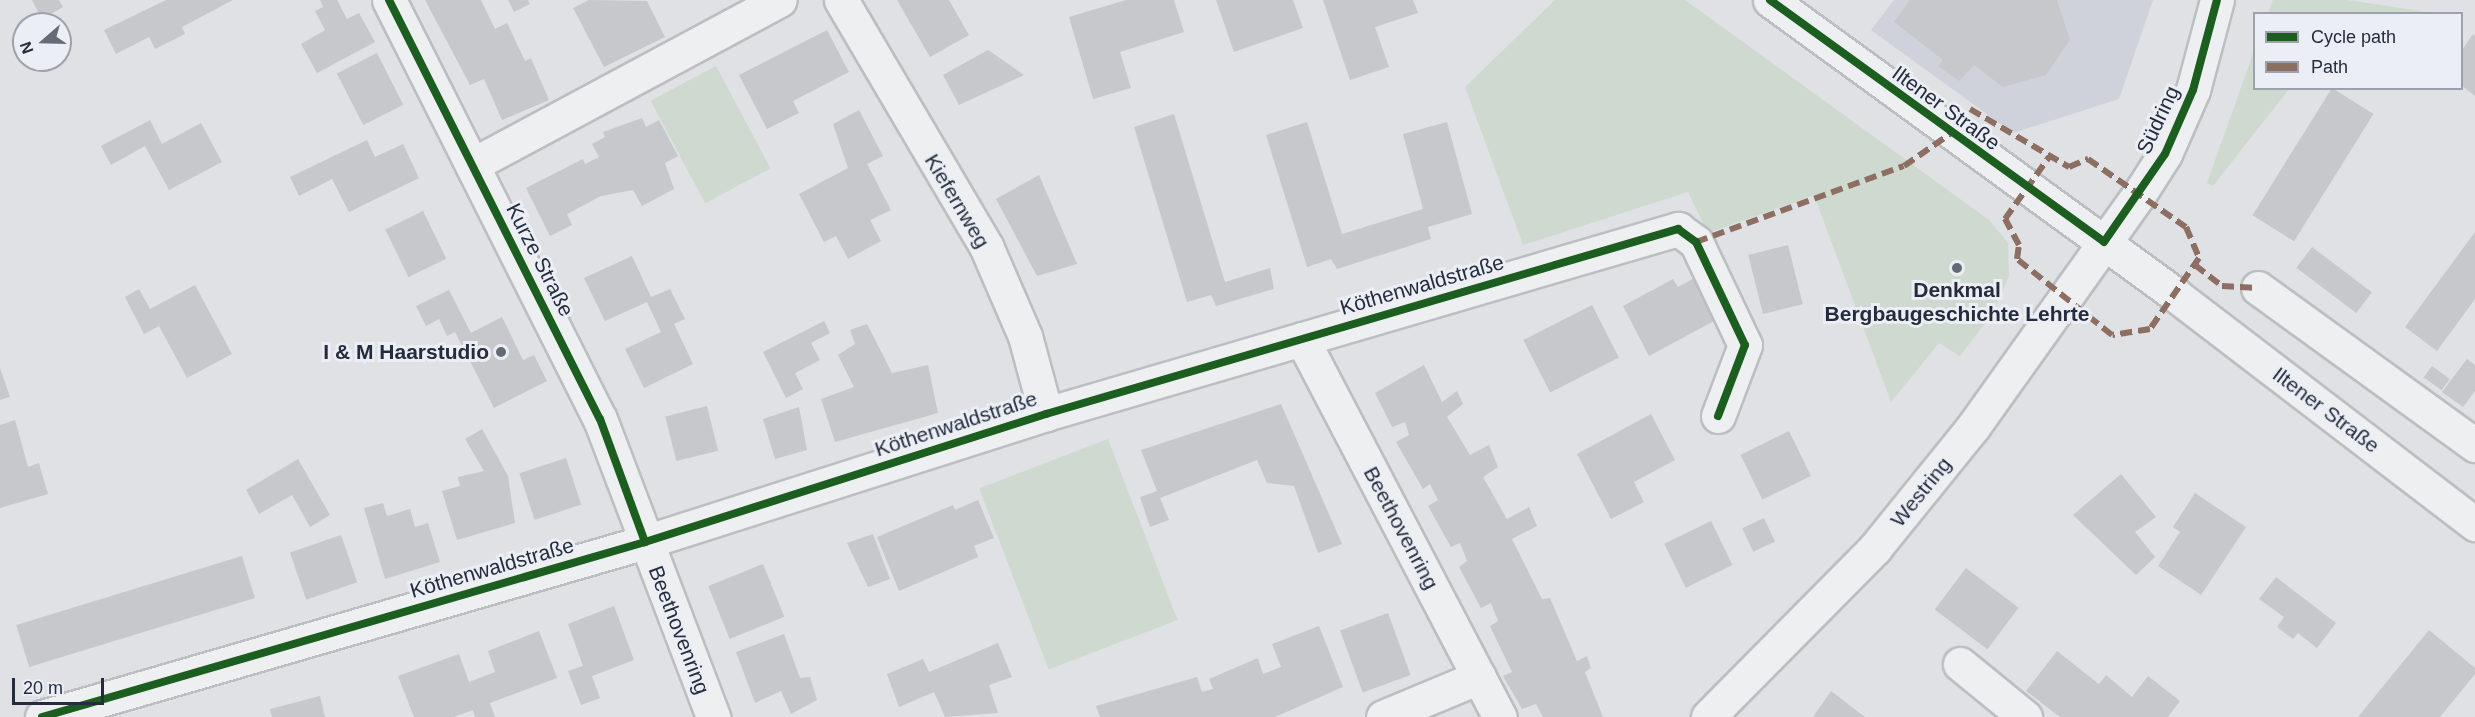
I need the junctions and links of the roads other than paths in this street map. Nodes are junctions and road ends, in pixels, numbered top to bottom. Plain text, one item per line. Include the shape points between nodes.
1 (389, 0) edge
2 (780, 0) edge
3 (841, 0) edge
4 (1770, 0) edge
5 (2217, 0) edge
6 (472, 165) junction
7 (2104, 242) junction
8 (2258, 288) dead end
9 (1302, 339) junction
10 (1046, 414) junction
11 (1718, 416) dead end
12 (2475, 445) edge
13 (2475, 524) edge
14 (645, 542) junction
15 (1960, 664) dead end
16 (1479, 677) junction
17 (42, 717) edge
18 (712, 717) edge
19 (1383, 717) edge
20 (1500, 717) edge
21 (1708, 717) edge
22 (2025, 717) edge

1 - 6 street, Kurze Straße
2 - 6 street
3 - 10 street, Kiefernweg via 986,246 1024,336
4 - 7 street, Iltener Straße
5 - 7 street, Südring via 2193,90 2165,154
6 - 14 street, Kurze Straße via 600,419
7 - 13 street, Iltener Straße
7 - 21 street, Westring via 1973,427 1875,548
8 - 12 street
9 - 10 street, Köthenwaldstraße
9 - 11 street, Köthenwaldstraße via 1678,229 1696,242 1745,345
9 - 16 street, Beethovenring
10 - 14 street, Köthenwaldstraße
14 - 17 street, Köthenwaldstraße
14 - 18 street, Beethovenring
15 - 22 street
16 - 19 street
16 - 20 street, Beethovenring

